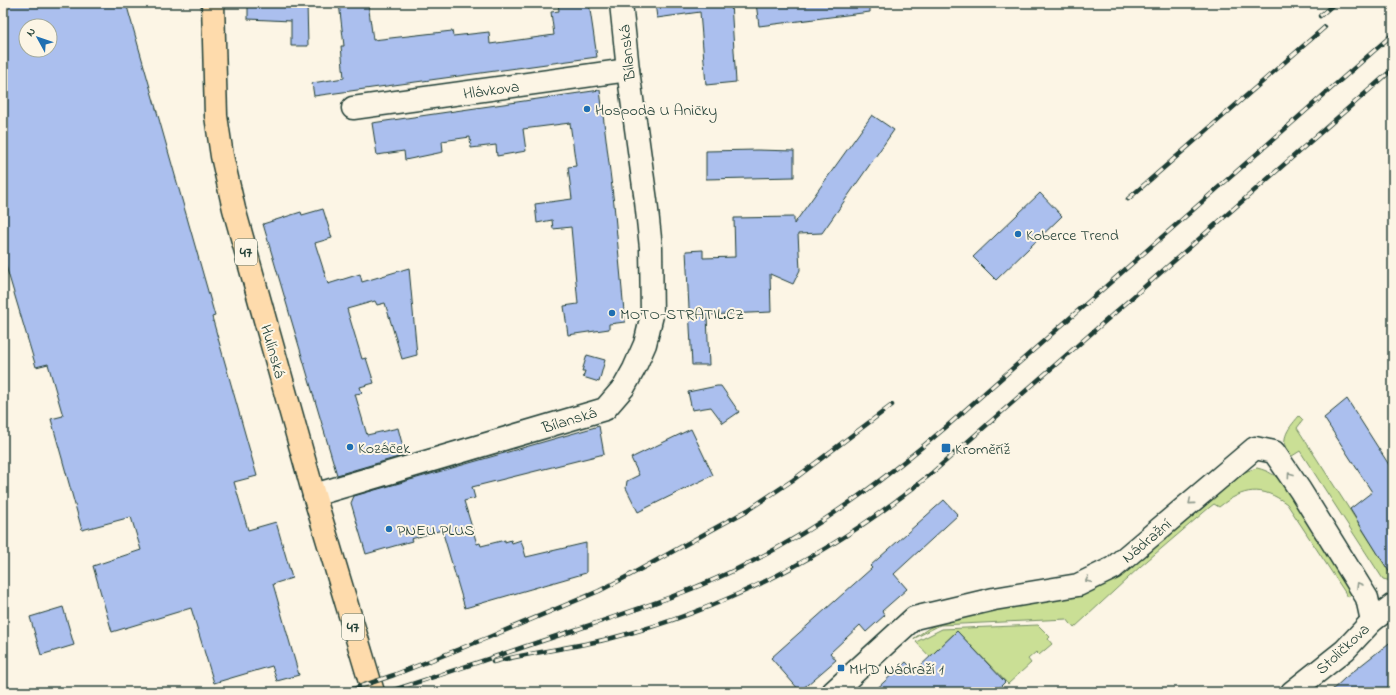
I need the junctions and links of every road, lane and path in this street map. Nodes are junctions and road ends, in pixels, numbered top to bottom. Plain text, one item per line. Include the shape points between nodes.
1 (213, 3) edge
2 (621, 3) edge
3 (628, 70) junction
4 (354, 108) dead end
5 (314, 495) junction
6 (1393, 605) edge
7 (1372, 621) junction
8 (373, 692) edge
9 (833, 692) edge
10 (1292, 692) edge

1 - 5 main road, Hulínská / 47 via 216,116 222,156 234,209
2 - 3 street, Bílanská
3 - 4 street, Hlávkova
3 - 5 street, Bílanská via 646,201 652,315 645,344 624,387 605,408
5 - 8 main road, Hulínská / 47
6 - 7 street, Stoličkova
7 -> 9 street, Nádražní via 1367,598 1300,490 1274,452 1255,448 1113,568 1078,585 994,599 914,618
7 - 10 street, Stoličkova via 1345,650

